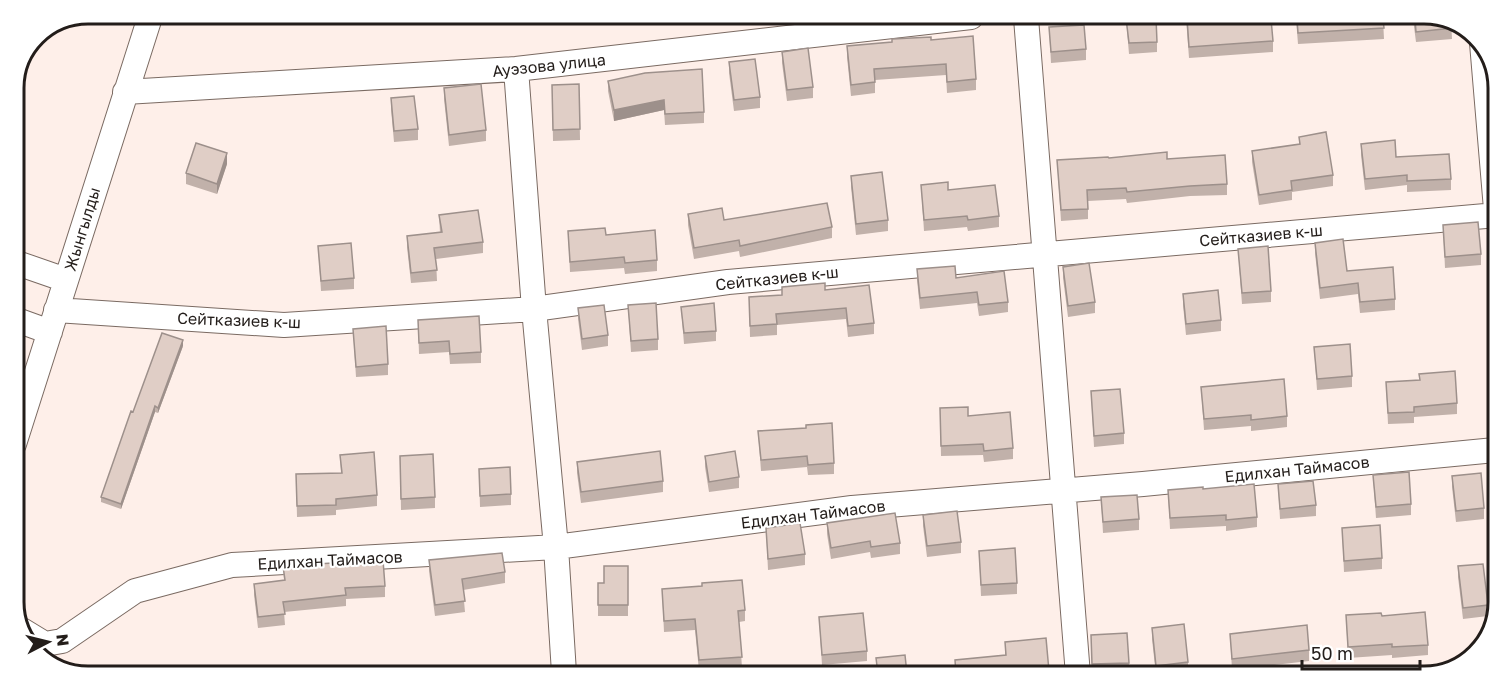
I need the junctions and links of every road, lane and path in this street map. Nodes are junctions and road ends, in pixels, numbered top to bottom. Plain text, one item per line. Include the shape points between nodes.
1 (148, 24) edge
2 (910, 24) edge
3 (1026, 24) edge
4 (1484, 66) edge
5 (516, 69) junction
6 (125, 92) junction
7 (1488, 112) edge
8 (1488, 216) edge
9 (1043, 253) junction
10 (24, 265) edge
11 (66, 280) junction
12 (534, 309) junction
13 (24, 320) edge
14 (53, 321) junction
15 (24, 409) edge
16 (1488, 451) edge
17 (1064, 491) junction
18 (556, 547) junction
19 (36, 639) edge
20 (564, 666) edge
21 (1077, 666) edge

1 - 6 street, Жынгылды
2 - 5 street, Ауэзова улица
3 - 9 street
4 - 7 street
5 - 6 street, Ауэзова улица
5 - 12 street
6 - 11 street, Жынгылды
8 - 9 street, Сейтказиев к-ш
9 - 12 street, Сейтказиев к-ш via 728,282
9 - 17 street
10 - 11 street
11 - 14 street, Жынгылды
12 - 14 street, Сейтказиев к-ш via 284,325
12 - 18 street
13 - 14 street, Сейтказиев к-ш
14 - 15 street, Жынгылды
16 - 17 street, Едилхан Таймасов
17 - 18 street, Едилхан Таймасов via 852,508
17 - 21 street
18 - 19 street, Едилхан Таймасов via 232,565 135,591 62,641 45,644
18 - 20 street

